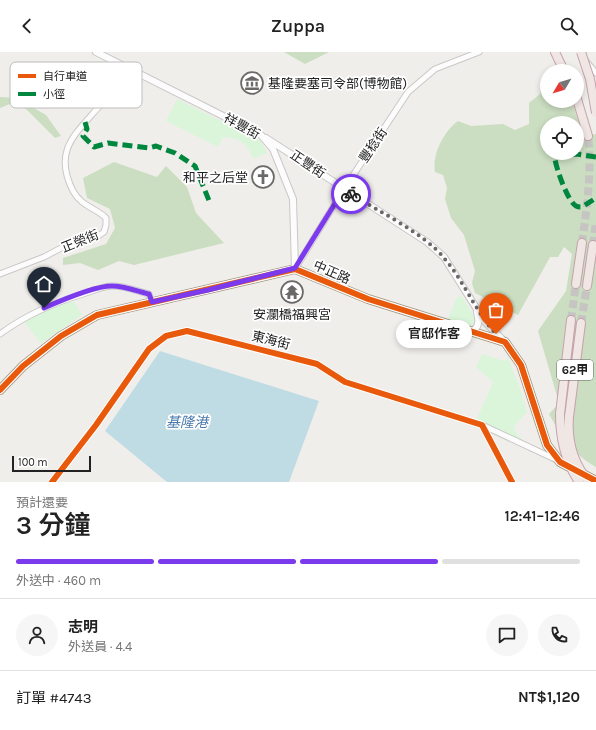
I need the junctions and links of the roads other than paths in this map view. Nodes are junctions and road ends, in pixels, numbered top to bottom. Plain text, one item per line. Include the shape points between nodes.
1 (96, 52) edge
2 (479, 52) edge
3 (555, 52) edge
4 (580, 52) edge
5 (116, 62) edge
6 (561, 64) edge
7 (596, 73) edge
8 (142, 75) edge
9 (98, 108) edge
10 (580, 108) edge
11 (596, 113) edge
12 (261, 135) junction
13 (588, 136) tunnel mouth
14 (286, 150) junction
15 (276, 156) junction
16 (344, 189) junction
17 (582, 243) tunnel mouth
18 (593, 245) dead end
19 (295, 268) junction
20 (0, 274) edge
21 (576, 284) tunnel mouth
22 (587, 286) tunnel mouth
23 (152, 302) junction
24 (477, 308) junction
25 (571, 320) tunnel mouth
26 (581, 324) tunnel mouth
27 (470, 332) junction
28 (0, 334) edge
29 (505, 342) junction
30 (0, 390) edge
31 (482, 425) junction
32 (501, 434) junction
33 (493, 445) junction
34 (560, 462) junction
35 (596, 481) edge
36 (52, 482) edge
37 (512, 482) edge
38 (579, 482) edge
39 (589, 482) edge

1 - 5 street, 祥豐街
2 - 16 street, 豐稔街 via 435,69 408,92
3 - 6 highway
4 - 7 street
4 - 11 highway, bridge via 590,79
8 - 12 street, 祥豐街
9 - 20 street, 正榮街 via 78,130 67,149 65,164 74,192 82,203 106,218 104,232 97,237 61,248
10 - 13 highway
12 - 14 street, 正豐街
12 - 15 street, 祥豐街
14 - 15 street via 280,150
14 - 16 street, 正豐街
15 - 19 street, 祥豐街 via 294,199
16 - 19 street, 豐稔街
16 - 24 street, 正豐街 via 421,238 444,257
17 - 21 highway
18 - 22 highway
19 - 23 main road, 中正路
19 - 27 main road, 中正路 via 368,299
23 - 28 street via 149,294 124,287 106,286 44,308
23 - 30 main road, 中正路 via 103,313 77,325 23,366
24 - 27 street via 478,325
24 - 29 street, 正豐街 via 485,322
25 - 38 highway, 62甲, bridge via 560,414 562,442 571,470
26 - 39 highway, 62甲, bridge via 568,428 573,456 578,468
27 - 29 main road, 中正路
29 - 34 main road via 521,365 546,445
31 - 32 street, 東海街
31 - 33 street
31 - 36 street, 東海街 via 345,382 318,364 193,332 180,331 160,339 146,352
32 - 33 street via 493,438
32 - 34 street, 東海街
33 - 37 street
34 - 35 main road

